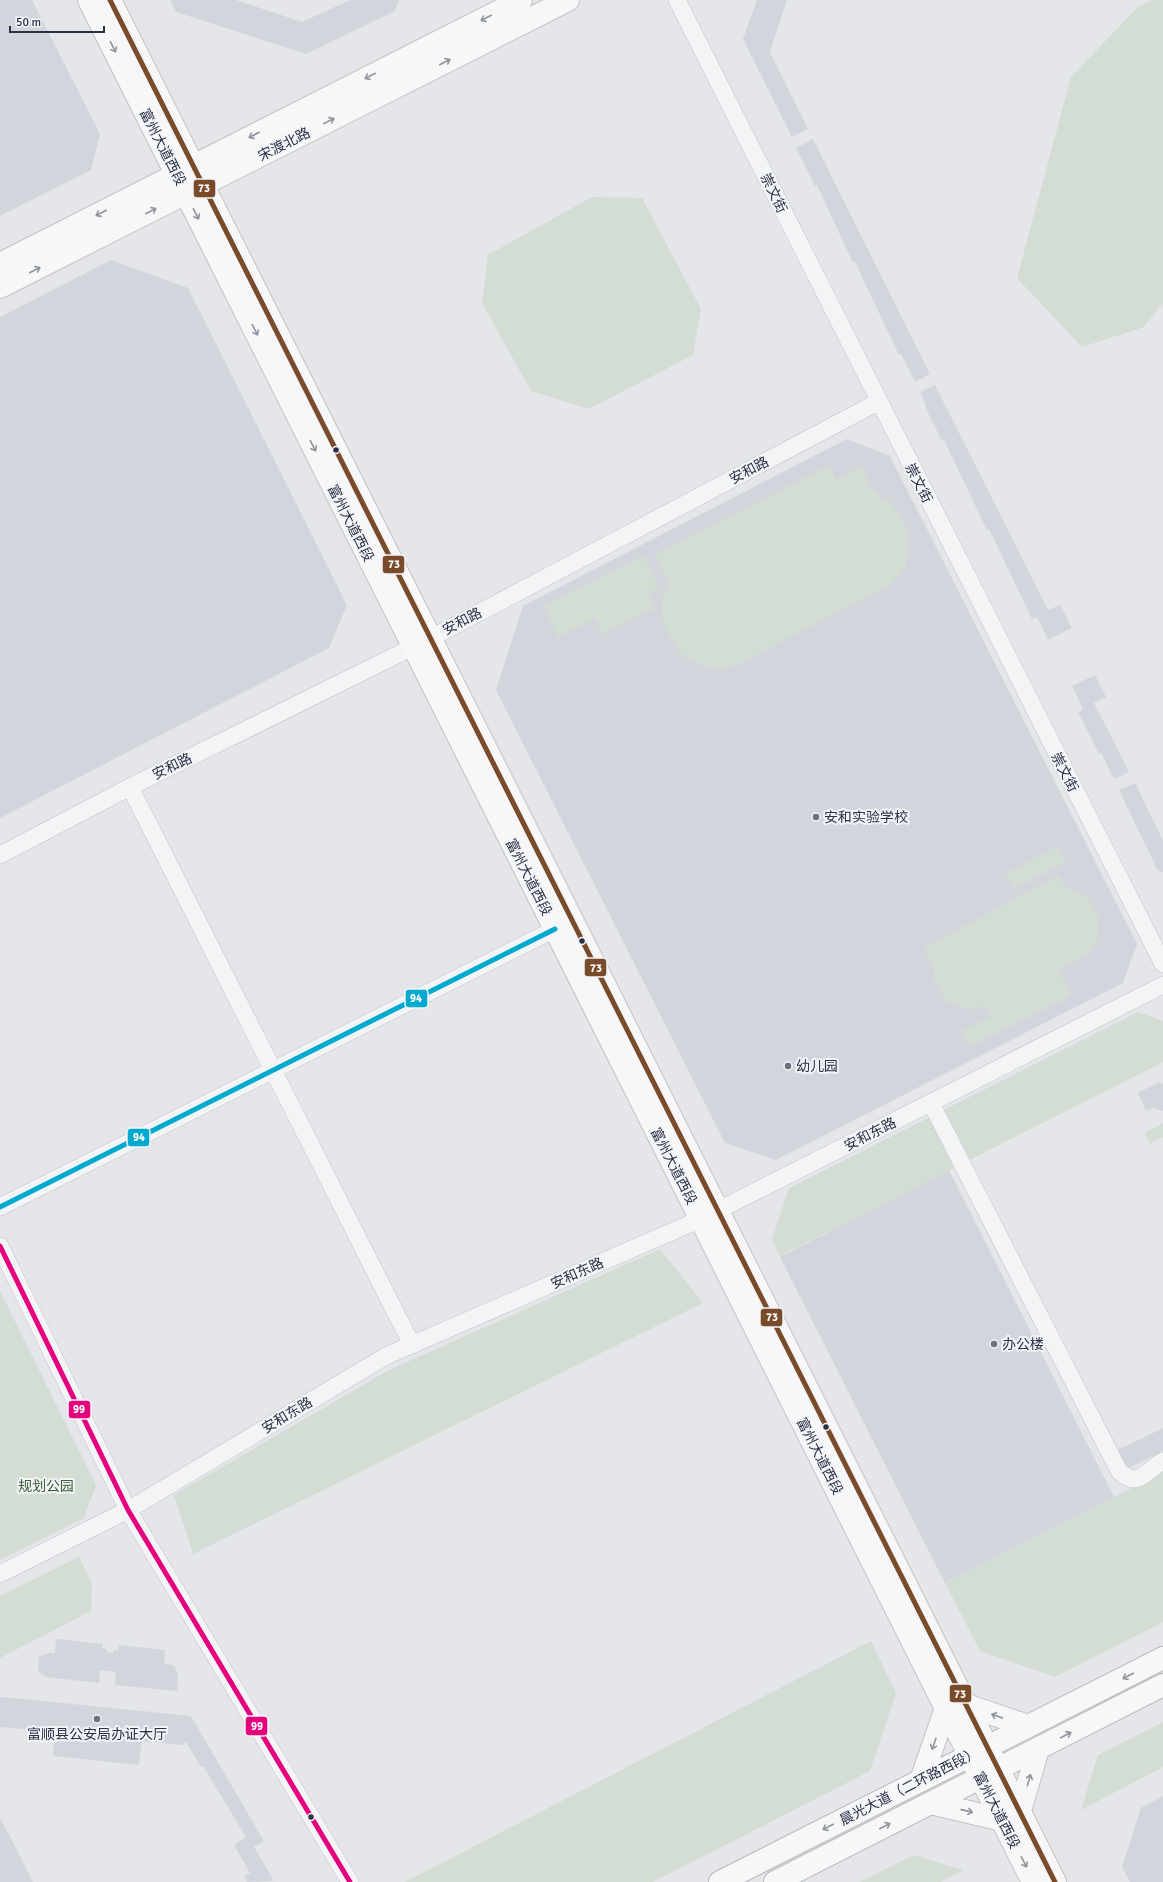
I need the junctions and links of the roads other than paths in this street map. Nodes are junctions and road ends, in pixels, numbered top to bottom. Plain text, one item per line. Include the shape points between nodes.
1 (89, 0) edge
2 (110, 0) edge
3 (520, 0) edge
4 (568, 0) edge
5 (677, 0) edge
6 (190, 180) junction
7 (0, 264) edge
8 (0, 287) edge
9 (878, 402) junction
10 (422, 643) junction
11 (130, 787) junction
12 (0, 855) edge
13 (555, 929) junction
14 (1163, 964) edge
15 (1163, 985) edge
16 (274, 1070) junction
17 (931, 1103) junction
18 (0, 1207) edge
19 (709, 1214) junction
20 (0, 1246) edge
21 (412, 1344) junction
22 (1163, 1461) edge
23 (128, 1510) junction
24 (0, 1574) edge
25 (1163, 1658) edge
26 (1163, 1685) edge
27 (956, 1706) junction
28 (1028, 1726) junction
29 (1038, 1749) junction
30 (979, 1751) junction
31 (990, 1773) junction
32 (921, 1780) junction
33 (931, 1803) junction
34 (1011, 1816) junction
35 (350, 1882) edge
36 (720, 1882) edge
37 (775, 1882) edge
38 (1033, 1882) edge
39 (1055, 1882) edge

1 -> 6 main road, 富州大道西段
2 - 6 main road, 富州大道西段
3 -> 6 main road, 宋渡北路
6 -> 4 main road, 宋渡北路
5 - 9 street, 崇文街
6 -> 7 main road, 宋渡北路
8 -> 6 main road, 宋渡北路
6 - 10 main road, 富州大道西段
9 - 10 street, 安和路
9 - 14 street, 崇文街
10 - 11 street, 安和路
10 - 13 main road, 富州大道西段
10 - 19 main road, 富州大道西段
11 - 12 street, 安和路
11 - 16 street
13 - 16 street
13 - 19 main road, 富州大道西段
15 - 17 street, 安和东路
16 - 18 street
16 - 21 street
17 - 19 street, 安和东路
17 - 22 street via 1119,1471 1125,1476 1140,1478
19 - 21 street, 安和东路
19 - 27 main road, 富州大道西段
20 - 23 street
21 - 23 street, 安和东路 via 386,1356
23 - 24 street, 安和东路
23 - 35 street
25 -> 28 main road, 晨光大道（二环路西段）
29 -> 26 main road, 晨光大道（二环路西段）
28 -> 27 main road
27 - 30 main road, 富州大道西段
27 -> 32 main road
28 - 30 main road, 晨光大道（二环路西段）
29 - 31 main road, 晨光大道（二环路西段）
34 -> 29 main road
30 - 31 main road, 富州大道西段
30 - 32 main road, 晨光大道（二环路西段）
31 - 33 main road, 晨光大道（二环路西段）
31 - 34 main road, 富州大道西段
32 -> 36 main road, 晨光大道（二环路西段）
33 -> 34 main road
37 -> 33 main road, 晨光大道（二环路西段）
34 -> 38 main road, 富州大道西段
34 - 39 main road, 富州大道西段

